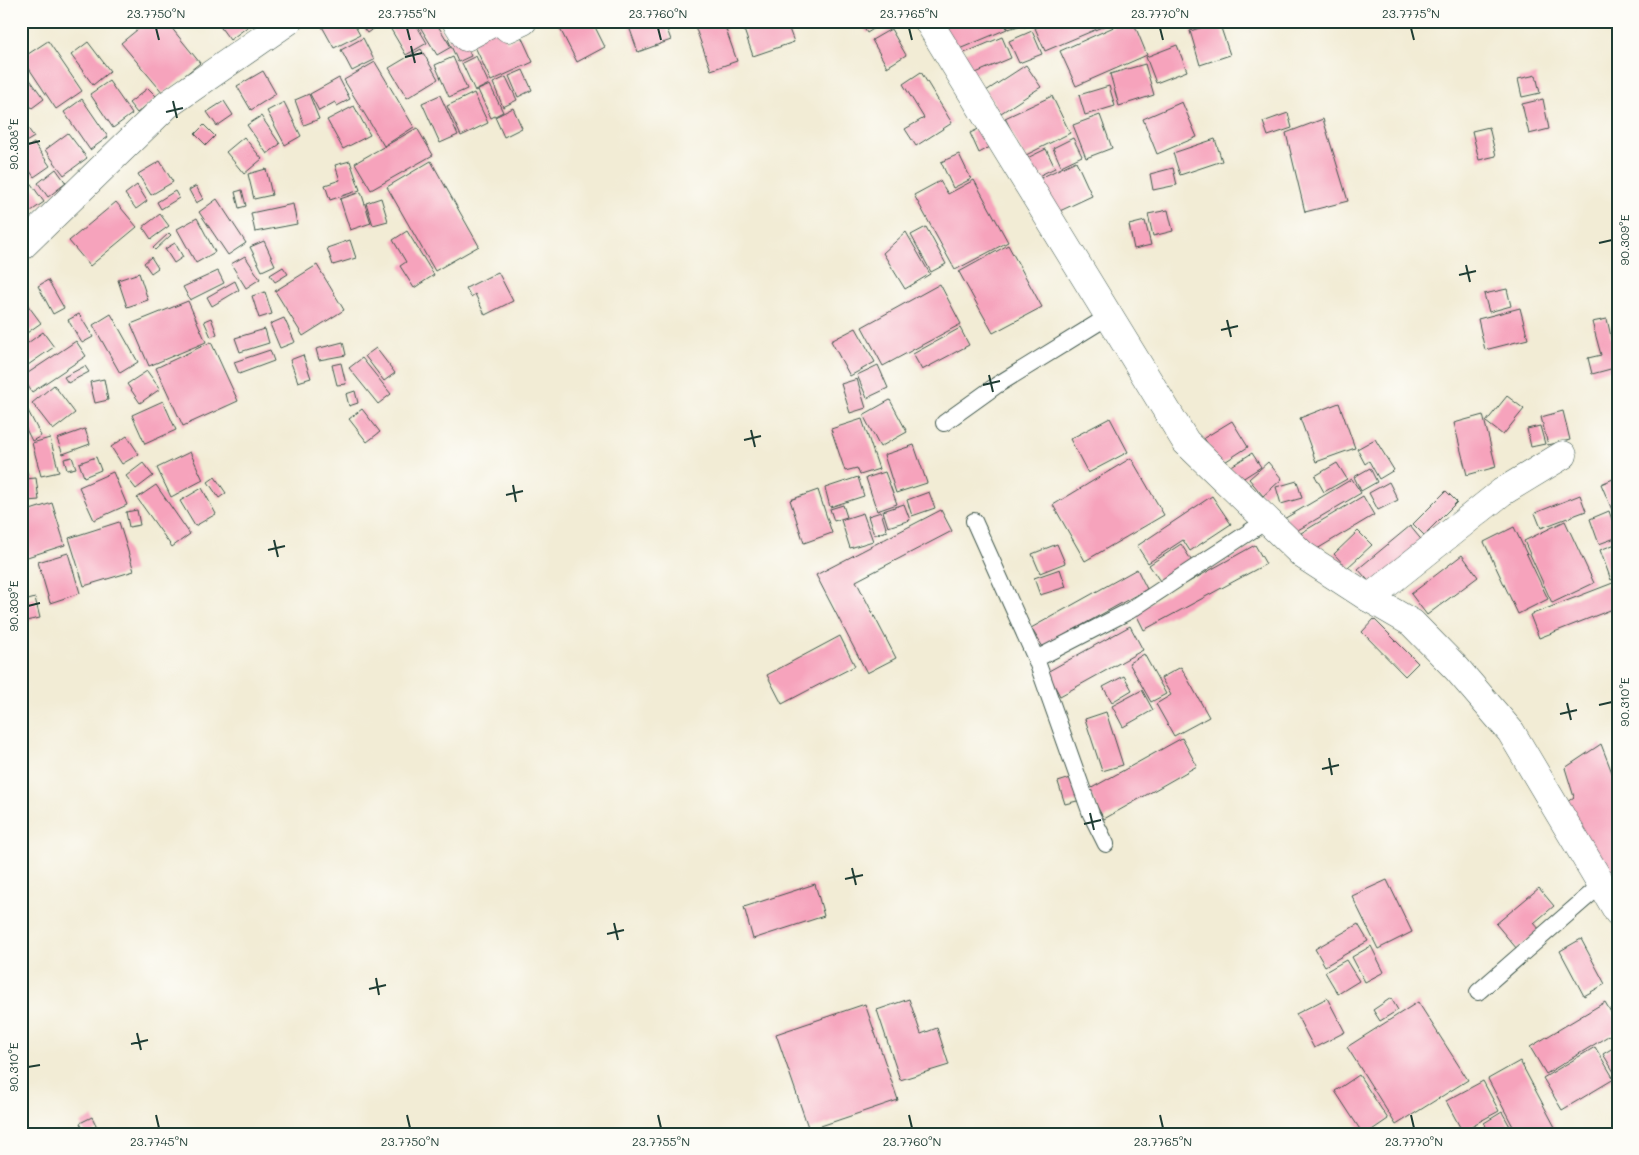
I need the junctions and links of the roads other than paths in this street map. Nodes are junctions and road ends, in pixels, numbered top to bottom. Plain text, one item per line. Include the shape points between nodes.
1 (288, 21) edge
2 (456, 21) edge
3 (496, 21) edge
4 (501, 21) edge
5 (523, 21) edge
6 (928, 21) edge
7 (21, 247) edge
8 (1110, 316) junction
9 (944, 423) dead end
10 (1563, 455) dead end
11 (1266, 520) junction
12 (974, 521) dead end
13 (1369, 598) junction
14 (1036, 659) junction
15 (1106, 844) dead end
16 (1602, 884) junction
17 (1618, 912) edge
18 (1478, 992) dead end

1 - 7 main road via 167,105
2 - 3 main road via 466,37
4 - 5 main road via 508,28
6 - 8 main road
8 - 9 lane via 997,385
8 - 11 main road via 1186,442
10 - 13 main road via 1502,492
11 - 13 main road via 1303,555
11 - 14 lane via 1129,611
12 - 14 lane
13 - 16 main road via 1412,623 1458,668 1511,732
14 - 15 lane via 1091,814
16 - 17 main road
16 - 18 lane

